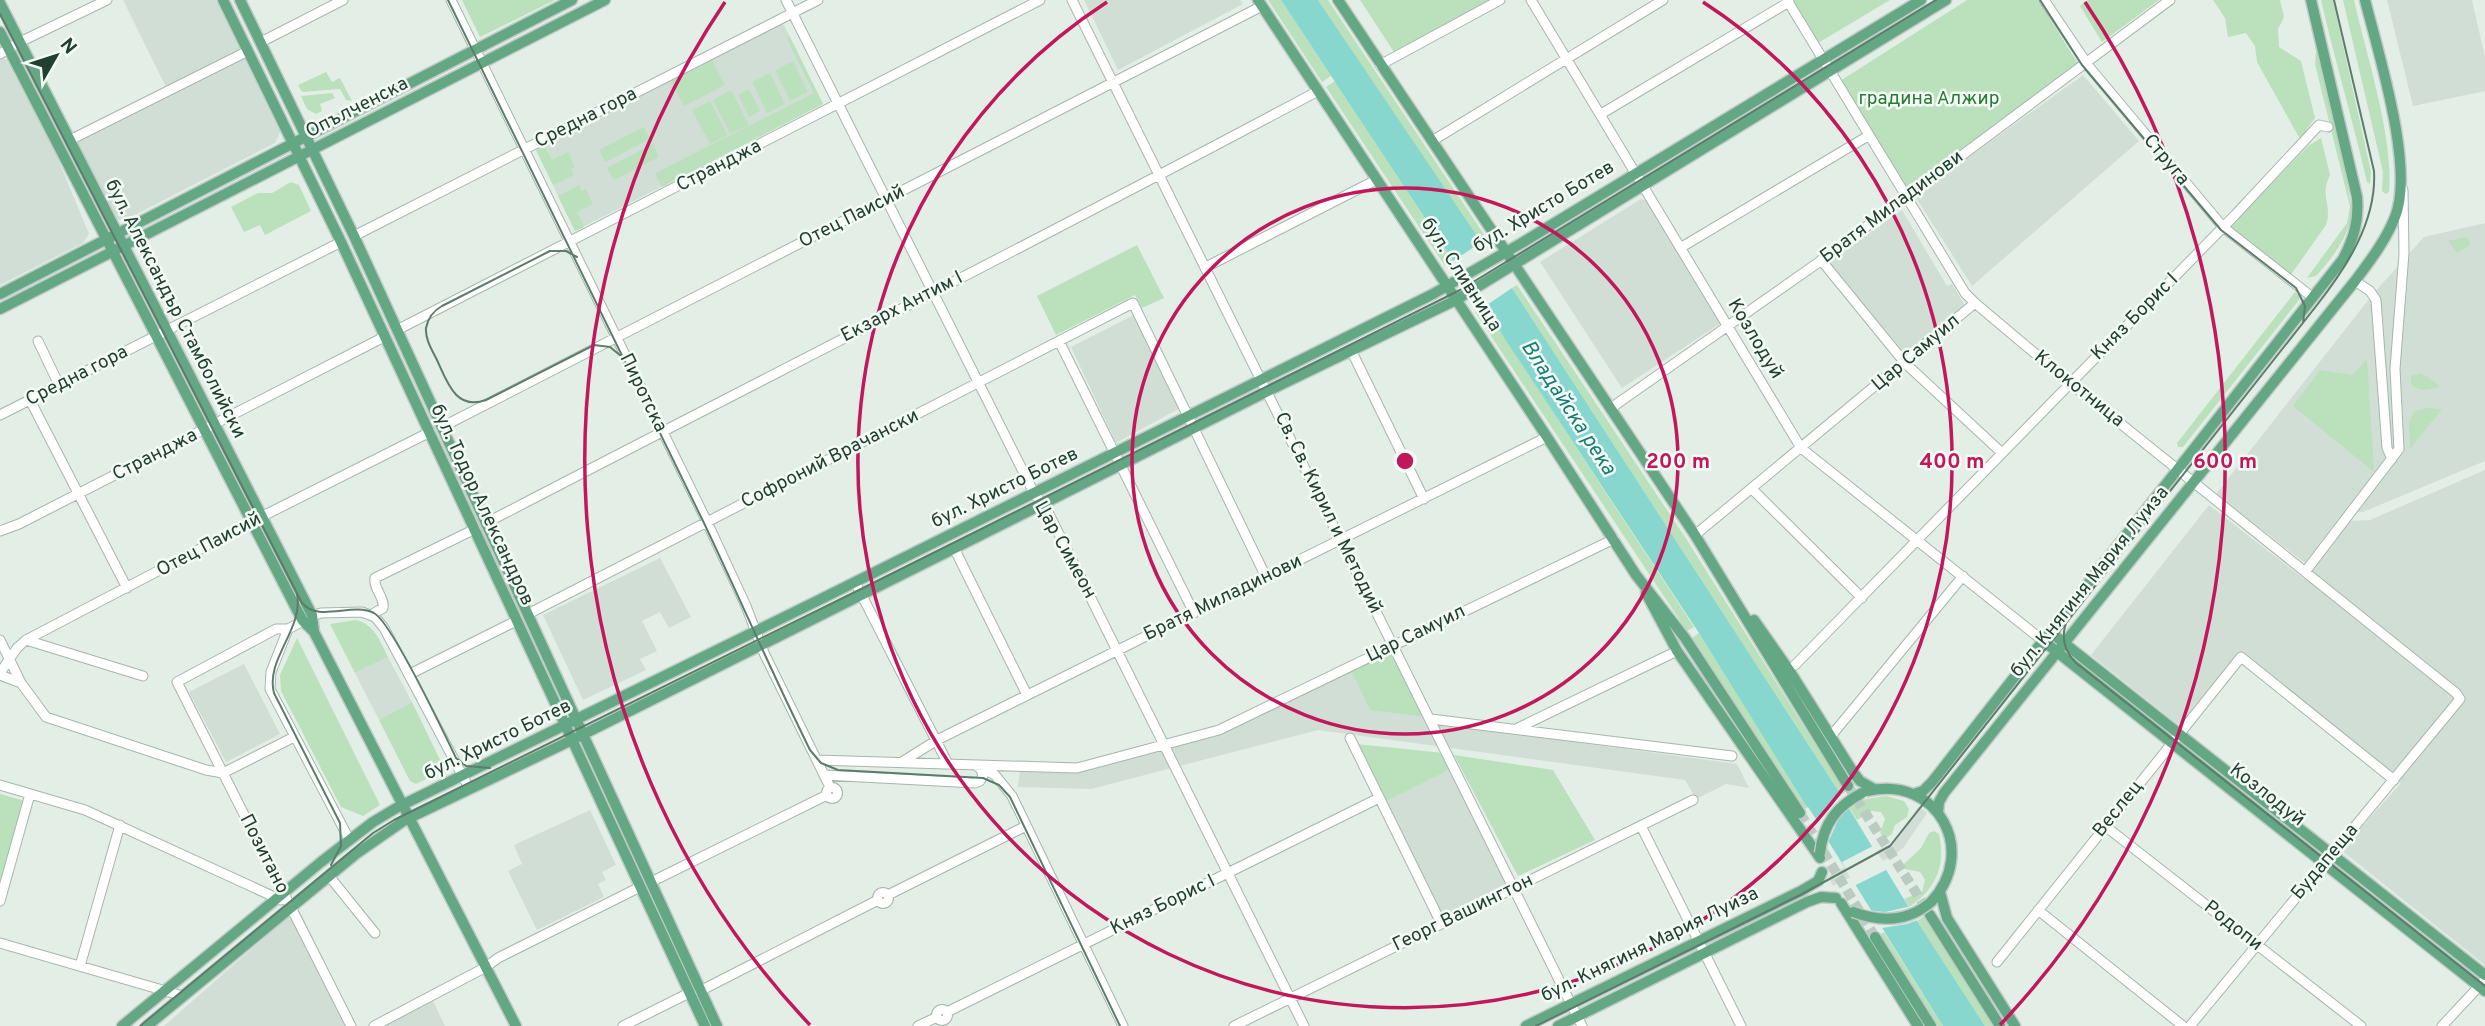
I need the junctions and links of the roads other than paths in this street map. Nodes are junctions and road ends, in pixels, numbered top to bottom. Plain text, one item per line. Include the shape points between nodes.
1 (107, 0) edge
2 (223, 0) edge
3 (240, 0) edge
4 (343, 0) edge
5 (451, 0) edge
6 (572, 0) edge
7 (605, 0) edge
8 (786, 0) edge
9 (818, 0) edge
10 (1040, 0) edge
11 (1072, 0) edge
12 (1338, 0) edge
13 (1500, 0) edge
14 (1531, 0) edge
15 (1663, 0) edge
16 (1921, 0) edge
17 (1946, 0) edge
18 (2044, 0) edge
19 (2169, 0) edge
20 (2311, 0) edge
21 (2365, 0) edge
22 (1788, 1) edge
23 (0, 3) edge
24 (1260, 3) edge
25 (793, 13) junction
26 (0, 32) edge
27 (20, 42) junction
28 (261, 42) junction
29 (475, 50) junction
30 (248, 51) junction
31 (4, 52) edge
32 (1567, 59) junction
33 (1822, 59) junction
34 (482, 64) junction
35 (2084, 64) junction
36 (1380, 65) junction
37 (1829, 71) junction
38 (1114, 83) junction
39 (1318, 91) junction
40 (839, 104) junction
41 (1601, 114) junction
42 (2328, 127) dead end
43 (306, 136) junction
44 (1868, 136) junction
45 (70, 140) junction
46 (1432, 141) junction
47 (293, 143) junction
48 (524, 149) junction
49 (313, 150) junction
50 (299, 156) junction
51 (1635, 172) junction
52 (1160, 175) junction
53 (1376, 180) junction
54 (2402, 183) junction
55 (1643, 185) junction
56 (1906, 197) junction
57 (887, 199) junction
58 (2223, 228) junction
59 (117, 233) junction
60 (354, 236) junction
61 (106, 239) junction
62 (341, 242) junction
63 (570, 243) junction
64 (124, 247) junction
65 (1680, 248) junction
66 (113, 252) junction
67 (1502, 253) junction
68 (1821, 260) junction
69 (1206, 267) junction
70 (1511, 267) junction
71 (2355, 281) junction
72 (1451, 284) junction
73 (933, 291) junction
74 (0, 294) edge
75 (2312, 297) junction
76 (1460, 298) junction
77 (1975, 303) junction
78 (0, 309) edge
79 (1728, 327) junction
80 (397, 331) junction
81 (161, 333) junction
82 (384, 337) junction
83 (616, 338) junction
84 (38, 341) dead end
85 (1059, 341) junction
86 (1351, 350) junction
87 (1905, 363) junction
88 (1262, 380) junction
89 (979, 382) junction
90 (2070, 383) junction
91 (59, 385) junction
92 (1268, 391) junction
93 (30, 400) junction
94 (1611, 408) junction
95 (0, 415) edge
96 (1188, 416) junction
97 (209, 427) junction
98 (442, 427) junction
99 (1194, 429) junction
100 (662, 430) junction
101 (430, 432) junction
102 (1548, 437) junction
103 (1801, 448) junction
104 (1115, 453) junction
105 (2002, 453) junction
106 (2392, 459) junction
107 (1121, 465) junction
108 (2177, 469) junction
109 (2193, 482) junction
110 (1752, 489) junction
111 (79, 493) junction
112 (1034, 493) junction
113 (1424, 499) junction
114 (1043, 504) junction
115 (257, 519) junction
116 (707, 522) junction
117 (486, 523) junction
118 (475, 529) junction
119 (0, 531) edge
120 (1695, 535) junction
121 (1614, 539) junction
122 (1341, 540) junction
123 (1918, 541) junction
124 (954, 548) junction
125 (2305, 572) junction
126 (1636, 575) junction
127 (1963, 576) junction
128 (1266, 577) junction
129 (855, 582) junction
130 (127, 588) junction
131 (861, 594) junction
132 (1862, 598) junction
133 (1194, 613) junction
134 (528, 614) junction
135 (372, 615) junction
136 (307, 618) junction
137 (516, 621) junction
138 (288, 629) junction
139 (755, 630) junction
140 (2046, 636) junction
141 (0, 640) edge
142 (26, 640) junction
143 (761, 644) junction
144 (1394, 645) junction
145 (2060, 647) junction
146 (1118, 649) junction
147 (1677, 651) junction
148 (10, 659) junction
149 (1795, 665) dead end
150 (0, 674) edge
151 (410, 674) junction
152 (143, 676) dead end
153 (21, 683) junction
154 (1027, 695) junction
155 (2460, 699) joint
156 (1430, 719) junction
157 (577, 721) junction
158 (565, 727) junction
159 (1517, 729) junction
160 (583, 734) junction
161 (1831, 736) junction
162 (294, 737) junction
163 (1350, 738) dead end
164 (2175, 738) junction
165 (572, 740) junction
166 (935, 741) junction
167 (1166, 745) junction
168 (1732, 756) dead end
169 (817, 760) junction
170 (901, 762) junction
171 (948, 764) junction
172 (975, 765) junction
173 (223, 773) junction
174 (824, 775) junction
175 (462, 776) junction
176 (2394, 780) junction
177 (0, 785) edge
178 (1848, 786) tunnel mouth
179 (469, 788) junction
180 (1874, 789) junction
181 (30, 794) junction
182 (1914, 794) junction
183 (1379, 798) junction
184 (1693, 800) dead end
185 (403, 805) junction
186 (1800, 813) tunnel mouth
187 (1938, 813) junction
188 (409, 817) junction
189 (120, 825) junction
190 (1026, 826) junction
191 (1641, 826) junction
192 (2105, 826) junction
193 (349, 839) junction
194 (1820, 856) junction
195 (2328, 859) junction
196 (1229, 872) junction
197 (1822, 872) junction
198 (328, 876) junction
199 (652, 882) junction
200 (640, 887) junction
201 (1513, 888) junction
202 (1940, 892) junction
203 (281, 895) junction
204 (1839, 900) junction
205 (0, 901) edge
206 (291, 907) junction
207 (2038, 909) junction
208 (1930, 915) tunnel mouth
209 (1441, 923) junction
210 (375, 933) dead end
211 (1875, 937) tunnel mouth
212 (1700, 940) junction
213 (0, 943) edge
214 (1084, 944) junction
215 (2257, 945) junction
216 (1706, 953) junction
217 (1997, 962) dead end
218 (80, 966) junction
219 (486, 967) junction
220 (2484, 983) edge
221 (165, 991) junction
222 (695, 992) junction
223 (183, 996) junction
224 (1291, 998) junction
225 (1571, 1004) junction
226 (1579, 1021) edge
227 (122, 1026) edge
228 (147, 1026) edge
229 (351, 1026) edge
230 (373, 1026) edge
231 (516, 1026) edge
232 (623, 1026) edge
233 (705, 1026) edge
234 (717, 1026) edge
235 (918, 1026) edge
236 (1122, 1026) edge
237 (1234, 1026) edge
238 (1304, 1026) edge
239 (1526, 1026) edge
240 (1558, 1026) edge
241 (1741, 1026) edge
242 (1918, 1026) edge
243 (1931, 1026) edge
244 (2000, 1026) edge
245 (2015, 1026) edge
246 (2183, 1026) edge
247 (2190, 1026) edge
248 (2361, 1026) edge
249 (2442, 1026) edge

1 - 27 street
2 - 30 main road, бул. Тодор Александров
3 - 28 main road, бул. Тодор Александров
4 - 28 street
5 - 29 street, Пиротска
6 - 29 main road, Опълченска
7 - 34 main road, Опълченска
8 - 25 street, Цар Симеон
9 - 25 street, Средна гора
10 - 40 street, Странджа
11 - 38 street, Св. Св. Кирил и Методий
12 - 36 main road
13 - 36 street
14 - 32 street, Козлодуй
15 - 32 street
16 - 33 main road, бул. Христо Ботев
17 - 37 main road, бул. Христо Ботев
18 - 35 street, Струга
19 - 35 street, Братя Миладинови
20 - 75 main road, бул. Княгиня Мария Луиза via 2346,140 2358,210 2357,227 2343,259
21 - 54 main road, бул. Княгиня Мария Луиза via 2392,110
22 - 33 street, Клокотница
22 - 41 street
23 - 27 main road, бул. Александър Стамболийски
24 - 38 street, Отец Паисий
24 - 39 main road, бул. Сливница
25 - 40 street, Цар Симеон
25 - 48 street, Средна гора
26 - 31 main road, бул. Александър Стамболийски
27 - 31 street
27 - 45 main road, бул. Александър Стамболийски
28 - 43 main road, бул. Тодор Александров
29 - 34 street, Пиротска
29 - 43 main road, Опълченска
30 - 45 street
30 - 47 main road, бул. Тодор Александров
31 - 61 main road, бул. Александър Стамболийски
32 - 41 street, Козлодуй
32 - 46 street
33 - 37 street, Клокотница
33 - 51 main road, бул. Христо Ботев
34 - 48 street, Пиротска
34 - 49 main road, Опълченска
35 - 56 street, Братя Миладинови
35 - 58 street, Струга
36 - 46 main road
37 - 44 street, Клокотница
37 - 55 main road, бул. Христо Ботев
38 - 52 street, Св. Св. Кирил и Методий
38 - 57 street, Отец Паисий
39 - 52 street, Екзарх Антим I
39 - 53 main road, бул. Сливница
40 - 57 street, Цар Симеон
40 - 63 street, Странджа
41 - 51 street, Козлодуй
42 - 58 street, Княз Борис I via 2319,125
43 - 47 main road, Опълченска
43 - 49 main road, бул. Тодор Александров
44 - 56 street, Клокотница
44 - 65 street
45 - 59 main road, бул. Александър Стамболийски
46 - 67 main road
47 - 50 main road, бул. Тодор Александров
47 - 59 main road, Опълченска
48 - 60 street, Средна гора
48 - 63 street, Пиротска
49 - 50 main road, Опълченска
49 - 60 main road, бул. Тодор Александров
50 - 62 main road, бул. Тодор Александров
50 - 64 main road, Опълченска
51 - 55 street, Козлодуй
51 - 67 main road, бул. Христо Ботев
52 - 69 street, Св. Св. Кирил и Методий
52 - 73 street, Екзарх Антим I
53 - 69 street
53 - 72 main road, бул. Сливница
54 - 71 main road, бул. Княгиня Мария Луиза via 2395,217
54 - 106 street via 2404,253 2395,369 2399,449
55 - 65 street, Козлодуй
55 - 70 main road, бул. Христо Ботев
56 - 68 street, Братя Миладинови
56 - 77 street, Клокотница
57 - 73 street, Цар Симеон
57 - 83 street, Отец Паисий
58 - 75 street, Струга
58 - 90 street, Княз Борис I
59 - 61 main road, Опълченска
59 - 64 main road, бул. Александър Стамболийски
60 - 80 main road, бул. Тодор Александров
61 - 66 main road, бул. Александър Стамболийски
61 - 74 main road, Опълченска
62 - 81 street, Средна гора
62 - 82 main road, бул. Тодор Александров
63 - 80 street, Странджа
63 - 83 street, Пиротска
64 - 66 main road, Опълченска
64 - 81 main road, бул. Александър Стамболийски
65 - 79 street, Козлодуй
66 - 78 main road, Опълченска
66 - 81 main road, бул. Александър Стамболийски
67 - 70 main road
67 - 72 main road, бул. Христо Ботев
68 - 79 street, Братя Миладинови
68 - 87 street
69 - 88 street, Св. Св. Кирил и Методий
70 - 76 main road, бул. Христо Ботев
70 - 94 main road
71 - 106 street via 2376,300 2387,448
71 - 109 main road, бул. Княгиня Мария Луиза
72 - 76 main road, бул. Сливница
72 - 88 main road, бул. Христо Ботев
73 - 89 street, Цар Симеон
73 - 100 street, Екзарх Антим I
75 - 108 main road, бул. Княгиня Мария Луиза
76 - 86 main road, бул. Христо Ботев
76 - 102 main road, бул. Сливница
77 - 87 street, Цар Самуил
77 - 90 street, Клокотница
79 - 94 street, Братя Миладинови
79 - 103 street, Козлодуй
80 - 98 main road, бул. Тодор Александров
81 - 91 street, Средна гора
81 - 97 main road, бул. Александър Стамболийски
82 - 97 street, Странджа
82 - 101 main road, бул. Тодор Александров
83 - 98 street, Отец Паисий
83 - 100 street, Пиротска
84 - 91 street
85 - 89 street, Софроний Врачански
85 - 96 street, Софроний Врачански via 1133,303
85 - 104 street
86 - 92 main road, бул. Христо Ботев
86 - 113 street
87 - 103 street, Цар Самуил
87 - 105 street
88 - 92 street, Св. Св. Кирил и Методий
88 - 96 main road, бул. Христо Ботев
89 - 112 street, Цар Симеон
89 - 116 street, Софроний Врачански
90 - 105 street, Княз Борис I
90 - 108 street, Клокотница
91 - 93 street, Средна гора
92 - 99 main road, бул. Христо Ботев
92 - 122 street, Св. Св. Кирил и Методий
93 - 95 street, Средна гора
93 - 111 street
94 - 120 main road
96 - 99 street
96 - 104 main road, бул. Христо Ботев
97 - 111 street, Странджа
97 - 115 main road, бул. Александър Стамболийски
98 - 117 main road, бул. Тодор Александров
99 - 107 main road, бул. Христо Ботев
99 - 128 street
100 - 116 street, Пиротска
100 - 117 street, Екзарх Антим I
101 - 115 street, Отец Паисий
101 - 118 main road, бул. Тодор Александров
102 - 113 street, Братя Миладинови
102 - 121 main road, бул. Сливница
103 - 110 street, Цар Самуил
103 - 123 street, Козлодуй
104 - 107 street
104 - 112 main road, бул. Христо Ботев
105 - 123 street, Княз Борис I
106 - 125 street
107 - 114 main road, бул. Христо Ботев
107 - 133 street
108 - 109 street, Клокотница
108 - 140 main road, бул. Княгиня Мария Луиза
109 - 125 street, Клокотница
109 - 145 main road, бул. Княгиня Мария Луиза
110 - 120 street, Цар Самуил
110 - 132 street
111 - 119 street, Странджа
111 - 130 street
112 - 114 street, Цар Симеон
112 - 129 main road, бул. Христо Ботев
113 - 122 street, Братя Миладинови
114 - 124 main road, бул. Христо Ботев
114 - 146 street, Цар Симеон
115 - 130 street, Отец Паисий
115 - 136 main road, бул. Александър Стамболийски
116 - 134 street, Софроний Врачански
116 - 139 street, Пиротска
117 - 134 main road, бул. Тодор Александров
118 - 135 street via 375,578 384,604
118 - 137 main road, бул. Тодор Александров
120 - 161 main road
120 - 178 main road
121 - 126 main road, бул. Сливница
121 - 144 street, Цар Самуил
122 - 128 street, Братя Миладинови
122 - 144 street, Св. Св. Кирил и Методий
123 - 127 street, Козлодуй
123 - 132 street, Княз Борис I
124 - 131 main road, бул. Христо Ботев
124 - 154 street
125 - 155 street, Клокотница
126 - 147 main road
126 - 186 main road, бул. Сливница via 1685,638
127 - 140 street, Козлодуй via 2026,627
127 - 161 street
128 - 133 street, Братя Миладинови
129 - 131 street
129 - 139 main road, бул. Христо Ботев
130 - 142 street, Отец Паисий
131 - 143 main road, бул. Христо Ботев
131 - 166 street
132 - 149 street, Княз Борис I
133 - 146 street, Братя Миладинови
134 - 157 main road, бул. Тодор Александров
135 - 136 street via 321,613
135 - 151 street via 382,624
136 - 138 street
136 - 185 main road, бул. Александър Стамболийски
137 - 151 street
137 - 158 main road, бул. Тодор Александров
138 - 162 street via 270,685
138 - 173 street, Позитано via 276,629 177,682
139 - 143 street, Пиротска
139 - 157 main road, бул. Христо Ботев
140 - 145 main road, Козлодуй
140 - 182 main road, бул. Княгиня Мария Луиза via 1931,782
141 - 148 street
142 - 148 street, Отец Паисий
142 - 152 street
143 - 160 main road, бул. Христо Ботев
143 - 169 street, Пиротска
144 - 156 street, Св. Св. Кирил и Методий
144 - 167 street, Цар Самуил via 1219,730
145 - 164 main road, Козлодуй
145 - 187 main road, бул. Княгиня Мария Луиза via 1944,793
146 - 154 street, Братя Миладинови
146 - 167 street, Цар Симеон
147 - 159 street
147 - 194 main road
148 - 150 street, Отец Паисий
148 - 153 street
150 - 153 street
151 - 175 street
153 - 173 street via 46,717
154 - 166 street, Братя Миладинови
155 - 176 street, Будапеща
156 - 159 street
156 - 201 street, Св. Св. Кирил и Методий
157 - 158 main road, бул. Христо Ботев
157 - 160 main road, бул. Тодор Александров
158 - 165 main road, бул. Тодор Александров
158 - 175 main road, бул. Христо Ботев
159 - 168 street
160 - 165 main road, бул. Христо Ботев
160 - 199 main road, бул. Тодор Александров
161 - 180 main road via 1860,781
162 - 173 street
162 - 193 street
163 - 183 street
164 - 176 street, Веслец via 2241,656
164 - 192 street, Веслец
164 - 195 main road, Козлодуй
165 - 179 main road, бул. Христо Ботев
165 - 200 main road, бул. Тодор Александров
166 - 170 street, Братя Миладинови
166 - 171 street
167 - 172 street, Цар Самуил via 1077,768
167 - 196 street, Цар Симеон
169 - 170 street, Цар Самуил
169 - 174 street, Пиротска
170 - 171 street, Цар Самуил
171 - 172 street, Цар Самуил
172 - 174 street via 983,773 982,780 975,783
172 - 190 street via 1004,784
173 - 203 street, Позитано
174 - 199 street, Пиротска via 829,791
175 - 179 street
175 - 185 main road, бул. Христо Ботев
176 - 195 street, Будапеща
177 - 181 street
179 - 188 main road, бул. Христо Ботев
180 - 182 main road
180 - 194 main road, bridge via 1835,812 1824,832
181 - 189 street
181 - 205 street
182 - 187 main road
183 - 196 street, Княз Борис I
183 - 209 street
184 - 191 street, Георг Вашингтон
185 - 188 main road, бул. Александър Стамболийски
185 - 193 main road, бул. Христо Ботев
187 - 202 main road via 1953,849
188 - 198 main road, бул. Христо Ботев
188 - 219 main road, бул. Александър Стамболийски
189 - 203 street
189 - 218 street
190 - 214 street
190 - 222 street via 888,895 880,893 878,900
191 - 201 street, Георг Вашингтон
191 - 212 street
192 - 207 street, Веслец
192 - 215 street, Родопи
193 - 203 main road, бул. Христо Ботев
194 - 197 main road
195 - 215 street, Будапеща
195 - 220 main road, Козлодуй
196 - 214 street, Княз Борис I
196 - 224 street, Цар Симеон
197 - 204 main road
197 - 212 main road, бул. Княгиня Мария Луиза via 1812,885
198 - 206 main road, бул. Христо Ботев
198 - 210 street
199 - 222 main road, бул. Тодор Александров
200 - 219 street
200 - 222 main road, бул. Тодор Александров
201 - 209 street, Георг Вашингтон
201 - 225 street, Св. Св. Кирил и Методий
202 - 204 main road, bridge via 1916,912 1898,918 1875,919 1853,912
202 - 245 main road via 1947,918
203 - 206 street, Позитано
203 - 221 main road, бул. Христо Ботев
204 - 216 main road, бул. Княгиня Мария Луиза via 1816,898
204 - 242 main road
206 - 223 main road, бул. Христо Ботев
206 - 229 street, Позитано
207 - 217 street, Веслец
207 - 246 street
208 - 244 main road
209 - 224 street, Георг Вашингтон
211 - 243 main road
212 - 216 street
212 - 225 main road, бул. Княгиня Мария Луиза
213 - 218 street
214 - 235 street, Княз Борис I via 947,1012 944,1019 937,1017
214 - 236 street
215 - 247 street, Будапеща
215 - 248 street, Родопи
216 - 226 main road, бул. Княгиня Мария Луиза
216 - 241 street
218 - 221 street
219 - 230 street
219 - 231 main road, бул. Александър Стамболийски
220 - 249 street
221 - 223 street
221 - 227 main road, бул. Христо Ботев
222 - 232 street
222 - 233 main road, бул. Тодор Александров
222 - 234 main road, бул. Тодор Александров
223 - 228 main road, бул. Христо Ботев
224 - 237 street, Георг Вашингтон
224 - 238 street, Цар Симеон
225 - 226 street, Св. Св. Кирил и Методий
225 - 239 main road, бул. Княгиня Мария Луиза
226 - 240 main road, бул. Княгиня Мария Луиза

